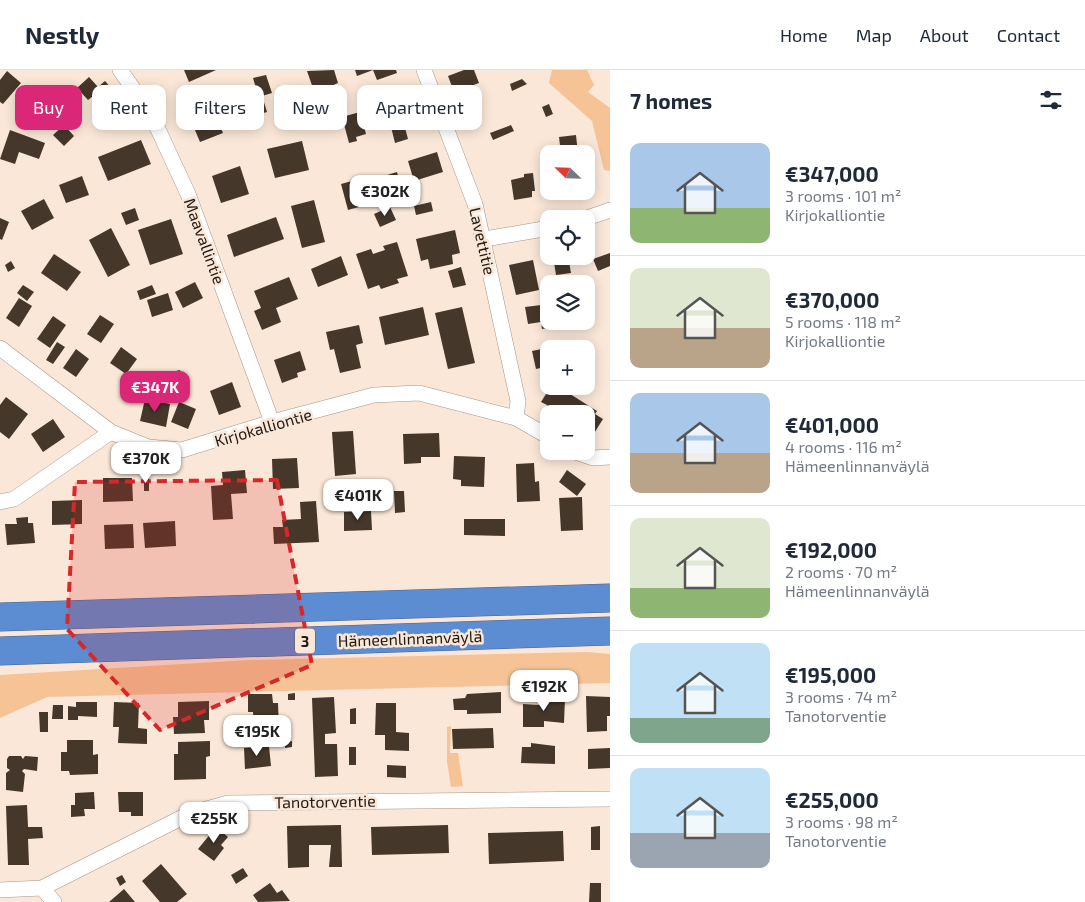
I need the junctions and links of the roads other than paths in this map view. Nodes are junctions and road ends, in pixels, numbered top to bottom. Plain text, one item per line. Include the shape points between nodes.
1 (120, 70) edge
2 (424, 70) edge
3 (610, 210) edge
4 (595, 215) edge
5 (540, 230) edge
6 (484, 239) junction
7 (0, 348) edge
8 (516, 418) junction
9 (272, 422) junction
10 (111, 432) junction
11 (540, 432) edge
12 (610, 457) edge
13 (595, 458) edge
14 (0, 502) edge
15 (610, 598) edge
16 (0, 617) edge
17 (610, 631) edge
18 (0, 652) edge
19 (610, 799) edge
20 (42, 888) junction
21 (0, 890) edge
22 (54, 902) edge

1 - 9 street, Maavallintie via 151,114 188,194
2 - 6 street, Lavettitie via 475,204
3 - 4 street
5 - 6 street
6 - 8 street, Lavettitie via 518,401
7 - 10 street, Kirjokalliontie
8 - 9 street, Kirjokalliontie via 419,393 374,395
8 - 11 street, Kirjokalliontie
9 - 10 street, Kirjokalliontie via 182,450 148,447
10 - 14 street via 14,499
12 - 13 street
15 - 16 highway, Hämeenlinnanväylä / 3
17 - 18 highway, Hämeenlinnanväylä / 3
19 - 20 street, Tanotorventie via 228,803 190,814
20 - 21 street, Tanotorventie
20 - 22 street

